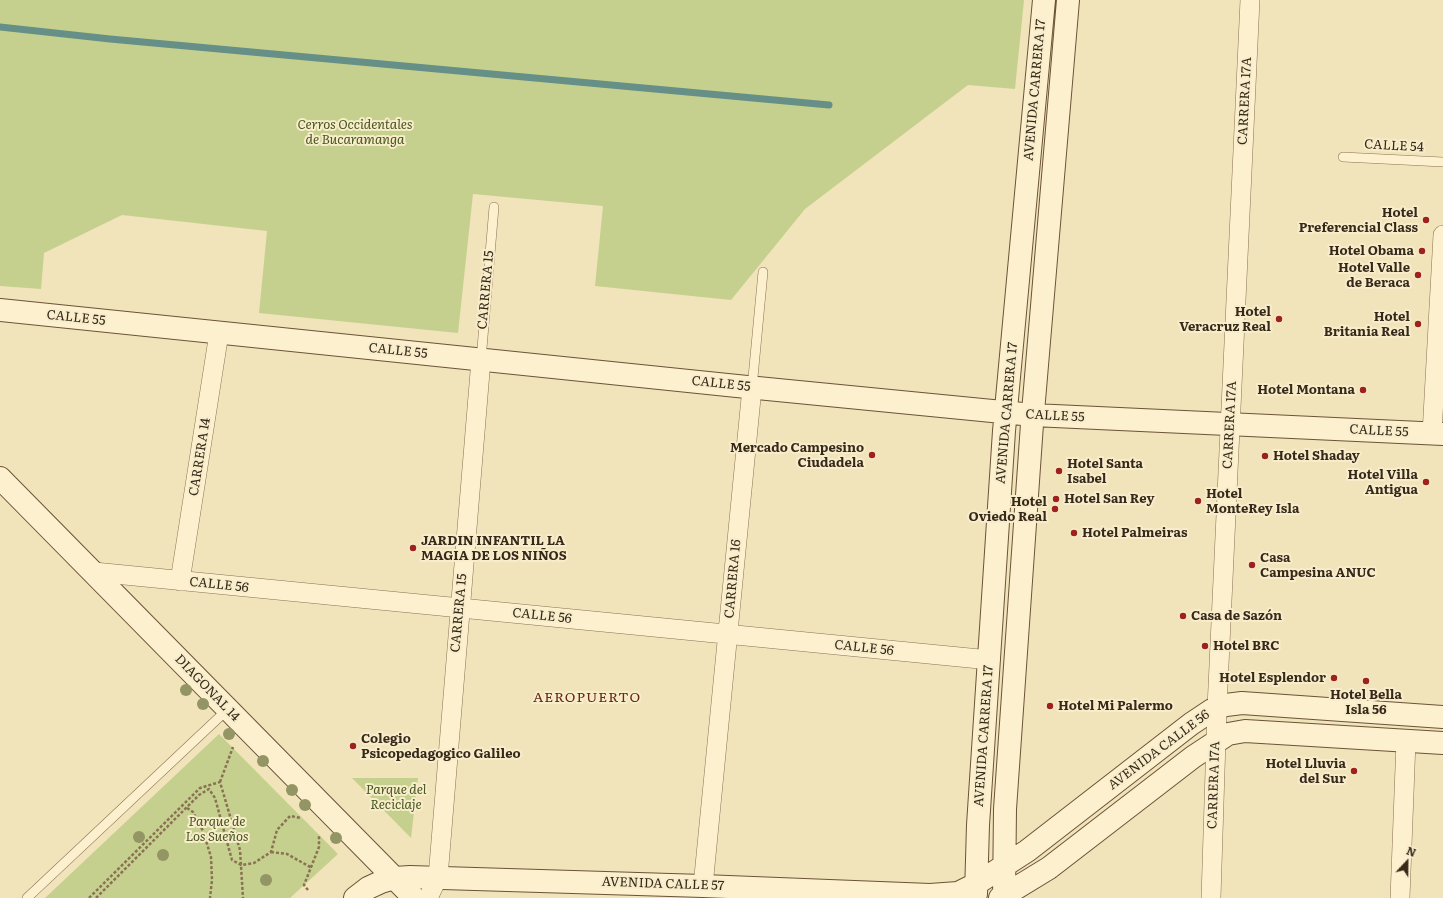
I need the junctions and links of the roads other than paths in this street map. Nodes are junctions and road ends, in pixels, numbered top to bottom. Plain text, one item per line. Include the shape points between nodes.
1 (1044, 0) edge
2 (1068, 0) edge
3 (1250, 0) edge
4 (1343, 157) dead end
5 (1443, 162) edge
6 (494, 207) dead end
7 (1443, 235) edge
8 (763, 272) dead end
9 (0, 310) edge
10 (219, 333) junction
11 (481, 360) junction
12 (752, 388) junction
13 (1006, 412) junction
14 (1033, 415) junction
15 (1230, 424) junction
16 (1438, 434) edge
17 (1, 479) edge
18 (94, 572) junction
19 (180, 581) junction
20 (459, 608) junction
21 (728, 634) junction
22 (990, 660) junction
23 (1217, 708) junction
24 (228, 709) junction
25 (1443, 717) edge
26 (1216, 741) junction
27 (1406, 741) junction
28 (1443, 743) edge
29 (1004, 866) junction
30 (438, 877) junction
31 (395, 878) junction
32 (703, 886) junction
33 (976, 891) edge
34 (1002, 897) edge
35 (27, 898) edge
36 (355, 898) edge
37 (414, 898) edge
38 (428, 898) edge
39 (1211, 898) edge
40 (1400, 898) edge

1 - 13 main road, AVENIDA CARRERA 17
2 - 14 main road, AVENIDA CARRERA 17
3 - 15 street, CARRERA 17A
4 - 5 lane, CALLE 54
6 - 11 lane, CARRERA 15
7 - 16 street
8 - 12 lane, CARRERA 16
9 - 10 main road, CALLE 55
10 - 11 main road, CALLE 55
10 - 19 street, CARRERA 14
11 - 12 main road, CALLE 55
11 - 20 street, CARRERA 15
12 - 13 main road, CALLE 55
12 - 21 street, CARRERA 16
13 - 14 main road, CALLE 55
13 - 22 main road, AVENIDA CARRERA 17
14 - 15 main road, CALLE 55
14 - 29 main road, AVENIDA CARRERA 17 via 1005,809
15 - 16 main road, CALLE 55
15 - 23 street, CARRERA 17A
17 - 18 main road, DIAGONAL 14
18 - 19 street, CALLE 56
18 - 24 main road, DIAGONAL 14
19 - 20 street, CALLE 56
20 - 21 street, CALLE 56
20 - 30 street, CARRERA 15
21 - 22 street, CALLE 56
21 - 32 street, CARRERA 16
22 - 33 main road, AVENIDA CARRERA 17
23 - 25 main road, AVENIDA CALLE 56 via 1242,703
23 - 26 street, CARRERA 17A
23 - 29 main road, AVENIDA CALLE 56 via 1191,724 1030,849
24 - 31 main road, DIAGONAL 14
24 - 35 lane
26 - 27 main road, AVENIDA CALLE 56 via 1228,734 1245,732
26 - 34 main road, AVENIDA CALLE 56 via 1049,868
26 - 39 street, CARRERA 17A
27 - 28 main road, AVENIDA CALLE 56
27 - 40 street
29 - 33 main road, AVENIDA CALLE 56
29 - 34 main road, AVENIDA CARRERA 17
30 - 31 main road, AVENIDA CALLE 57
30 - 32 main road, AVENIDA CALLE 57
30 - 38 street, CARRERA 15
31 - 36 main road, AVENIDA CALLE 57 via 368,888
31 - 37 main road, DIAGONAL 14
32 - 33 main road, AVENIDA CALLE 57 via 944,895

